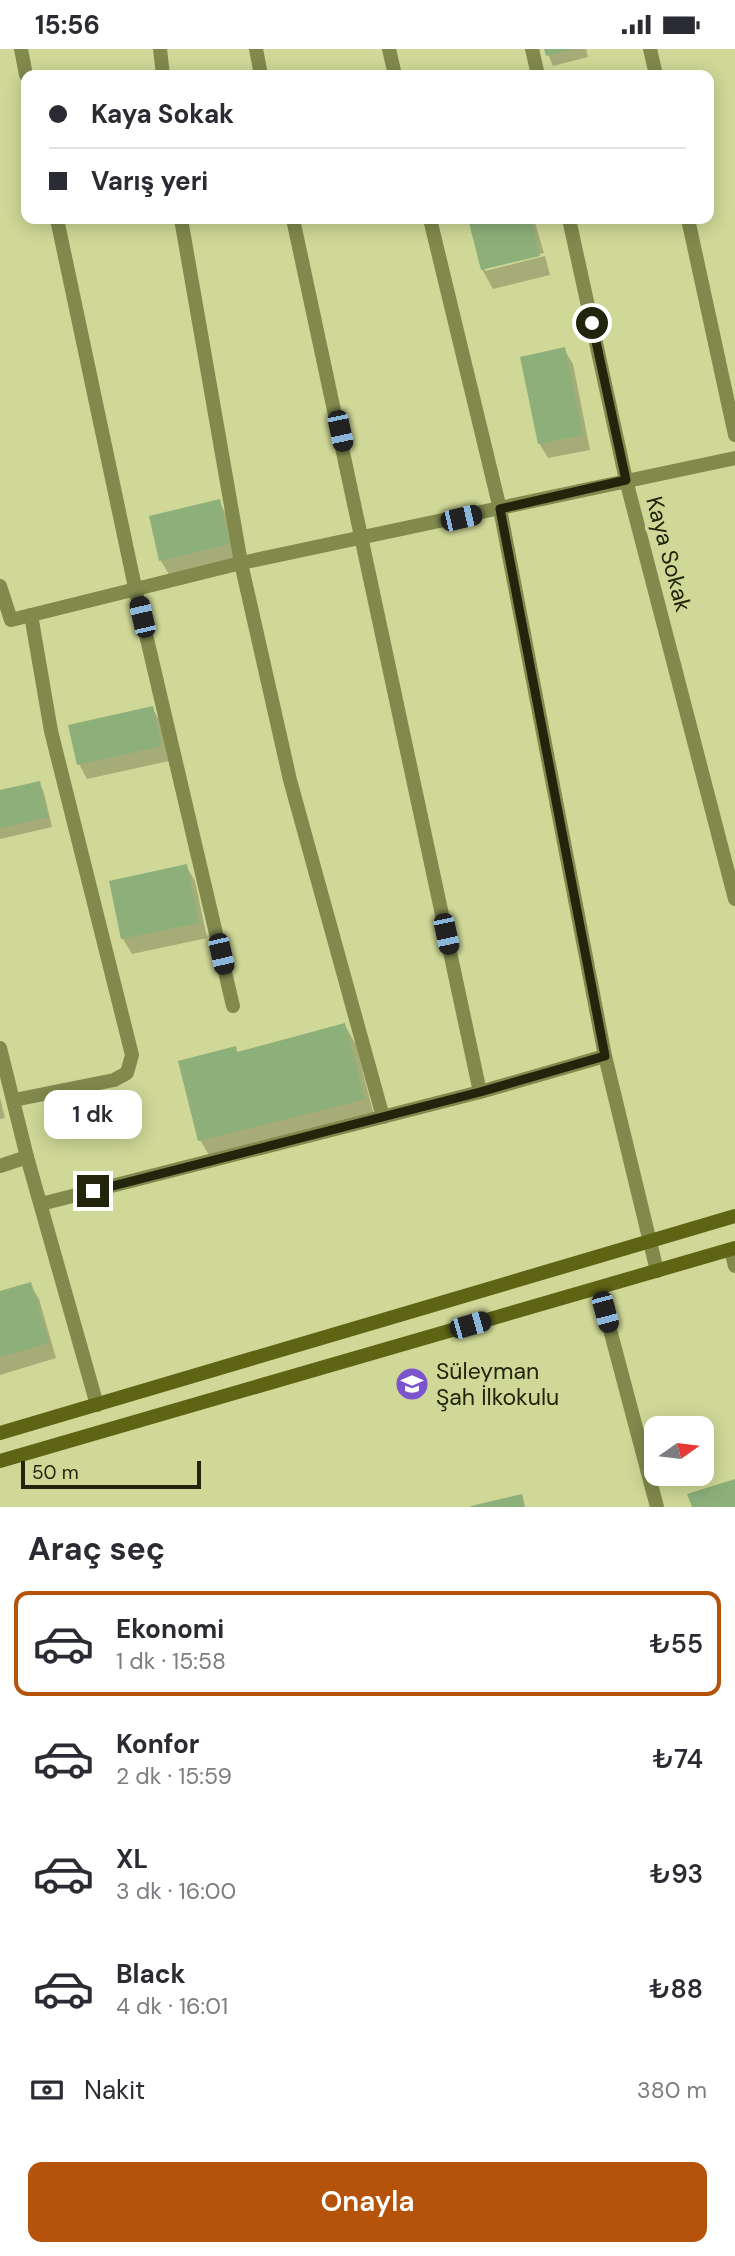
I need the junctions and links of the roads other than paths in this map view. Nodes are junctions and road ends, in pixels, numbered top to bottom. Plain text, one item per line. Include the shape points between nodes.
1 (21, 49) edge
2 (160, 49) edge
3 (256, 49) edge
4 (389, 49) edge
5 (532, 49) edge
6 (650, 49) edge
7 (25, 70) edge
8 (162, 70) edge
9 (260, 70) edge
10 (394, 70) edge
11 (537, 70) edge
12 (655, 70) edge
13 (58, 224) edge
14 (182, 224) edge
15 (294, 224) edge
16 (431, 224) edge
17 (570, 224) edge
18 (689, 224) edge
19 (735, 435) edge
20 (735, 459) edge
21 (626, 480) junction
22 (500, 509) junction
23 (363, 537) junction
24 (241, 563) junction
25 (0, 586) edge
26 (136, 591) junction
27 (31, 615) junction
28 (735, 899) edge
29 (233, 1006) dead end
30 (0, 1048) edge
31 (605, 1056) junction
32 (480, 1092) junction
33 (14, 1100) junction
34 (383, 1117) junction
35 (27, 1157) junction
36 (0, 1166) edge
37 (41, 1204) junction
38 (735, 1216) edge
39 (648, 1241) junction
40 (733, 1249) edge
41 (735, 1266) edge
42 (657, 1271) junction
43 (599, 1288) junction
44 (97, 1405) junction
45 (0, 1433) edge
46 (0, 1461) edge
47 (657, 1507) edge

1 - 7 street
2 - 8 street
3 - 9 street
4 - 10 street
5 - 11 street
6 - 12 street
13 - 26 street
14 - 24 street
15 - 23 street
16 - 22 street
17 - 21 street, Kaya Sokak
18 - 19 street
20 - 21 street
21 - 22 street
21 - 28 street, Kaya Sokak
22 - 23 street
22 - 31 street
23 - 24 street
23 - 32 street
24 - 26 street
24 - 34 street via 290,780
25 - 27 street via 10,620
26 - 27 street
26 - 29 street
27 - 33 street via 51,731 132,1055 127,1073 114,1080
30 - 33 street
31 - 32 street
31 - 39 street
32 - 34 street
33 - 35 street
34 - 37 street
35 - 36 street
35 - 37 street
37 - 44 street
38 - 39 main road
39 - 42 street
39 - 44 main road
40 - 41 street
40 - 42 main road
42 - 43 main road
43 - 46 main road
43 - 47 street
44 - 45 main road

